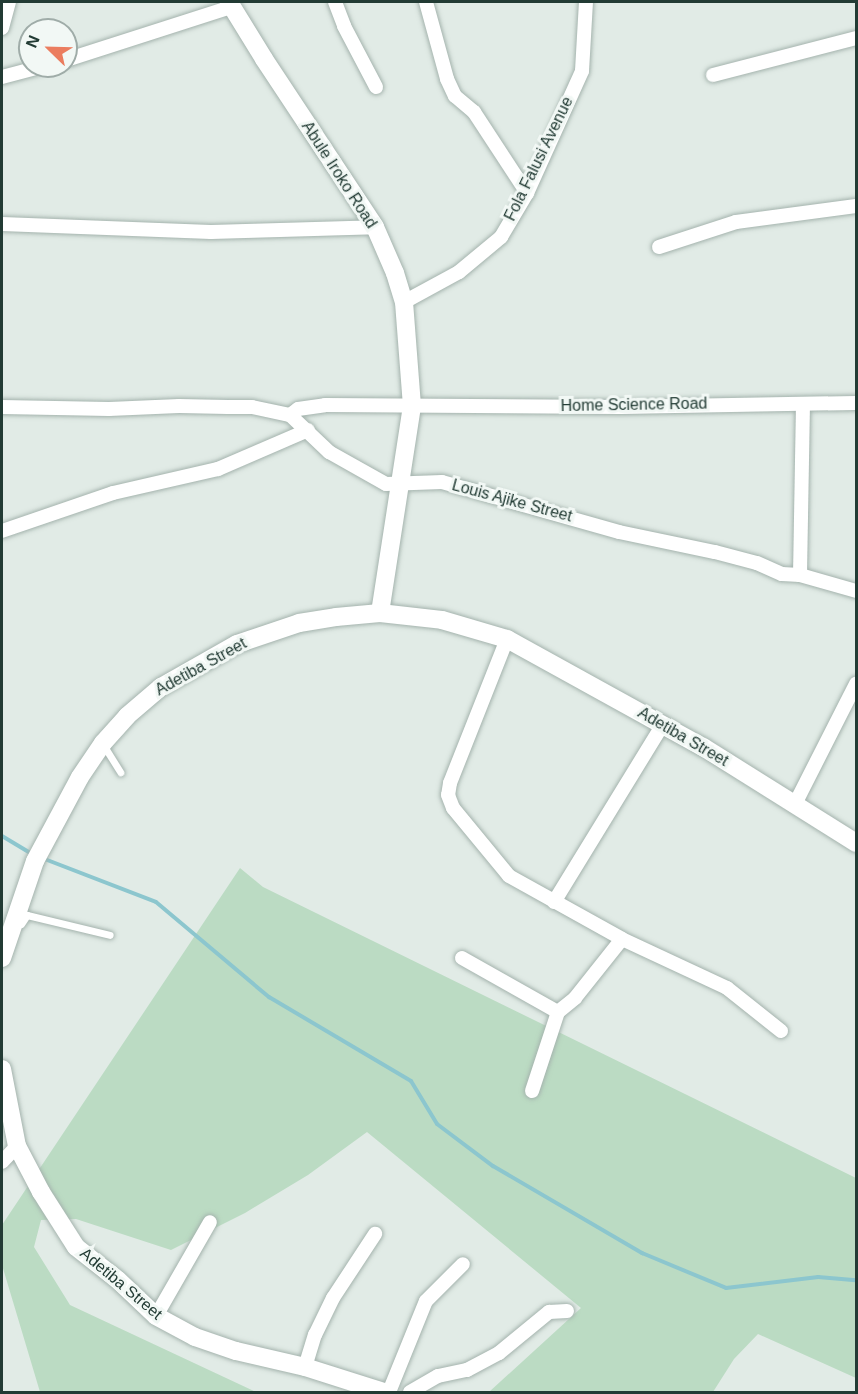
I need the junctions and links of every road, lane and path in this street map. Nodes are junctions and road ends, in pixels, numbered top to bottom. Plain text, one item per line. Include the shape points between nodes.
1 (9, 2) edge
2 (335, 2) edge
3 (426, 2) edge
4 (586, 2) edge
5 (230, 4) edge
6 (2, 28) edge
7 (856, 38) edge
8 (78, 56) edge
9 (18, 73) edge
10 (713, 75) dead end
11 (2, 77) edge
12 (376, 87) dead end
13 (527, 193) junction
14 (856, 207) edge
15 (2, 224) edge
16 (375, 227) junction
17 (659, 247) dead end
18 (404, 302) junction
19 (856, 403) edge
20 (803, 404) junction
21 (412, 406) junction
22 (2, 407) edge
23 (290, 415) junction
24 (309, 430) junction
25 (401, 483) junction
26 (2, 531) edge
27 (800, 575) junction
28 (856, 591) edge
29 (380, 613) junction
30 (507, 639) junction
31 (856, 684) edge
32 (663, 724) junction
33 (103, 743) junction
34 (120, 772) dead end
35 (795, 804) junction
36 (856, 843) edge
37 (554, 902) junction
38 (110, 935) dead end
39 (622, 939) junction
40 (2, 956) edge
41 (462, 958) dead end
42 (558, 1012) junction
43 (781, 1030) dead end
44 (2, 1069) edge
45 (532, 1091) dead end
46 (17, 1146) junction
47 (2, 1162) edge
48 (210, 1222) dead end
49 (375, 1234) dead end
50 (463, 1264) dead end
51 (567, 1311) dead end
52 (156, 1316) junction
53 (305, 1366) junction
54 (384, 1392) edge
55 (389, 1392) edge
56 (410, 1392) edge

1 - 6 street
2 - 12 street
3 - 13 street via 455,96 474,112
4 - 13 street, Fola Falusi Avenue via 582,71
5 - 8 street
5 - 16 street, Abule Iroko Road
7 - 10 street
9 - 11 street
13 - 18 street, Fola Falusi Avenue via 501,237 459,272
14 - 17 street via 736,222
15 - 16 street via 211,232
16 - 18 street, Abule Iroko Road
18 - 21 street, Abule Iroko Road
19 - 20 street, Home Science Road
20 - 21 street, Home Science Road
20 - 27 street
21 - 23 street, Home Science Road via 325,405 298,409
21 - 25 street, Abule Iroko Road
22 - 23 street, Louis Ajike Street via 208,406
23 - 24 street, Louis Ajike Street
24 - 25 street, Louis Ajike Street via 329,452 370,477 386,484
24 - 26 street via 218,469 113,493
25 - 27 street, Louis Ajike Street via 442,482 619,532
25 - 29 street, Abule Iroko Road
27 - 28 street, Louis Ajike Street
29 - 30 street, Adetiba Street via 442,620
29 - 33 street, Adetiba Street via 298,623 237,644 161,687
30 - 32 street, Adetiba Street
30 - 37 street via 448,795 453,808 509,876
31 - 35 street
32 - 35 street, Adetiba Street
32 - 37 street
33 - 34 lane
33 - 40 street, Adetiba Street via 35,861
35 - 36 street, Adetiba Street
37 - 39 street
38 - 40 lane via 27,915
39 - 42 street via 575,998
39 - 43 street via 727,987
41 - 42 street
42 - 45 street
44 - 46 street, Adetiba Street
46 - 47 street
46 - 52 street, Adetiba Street via 76,1247
48 - 52 street
49 - 53 street via 333,1298
50 - 55 street via 426,1301
51 - 56 street via 549,1312 499,1353 467,1370 438,1376
52 - 53 street, Adetiba Street via 195,1337 236,1351
53 - 54 street, Adetiba Street

